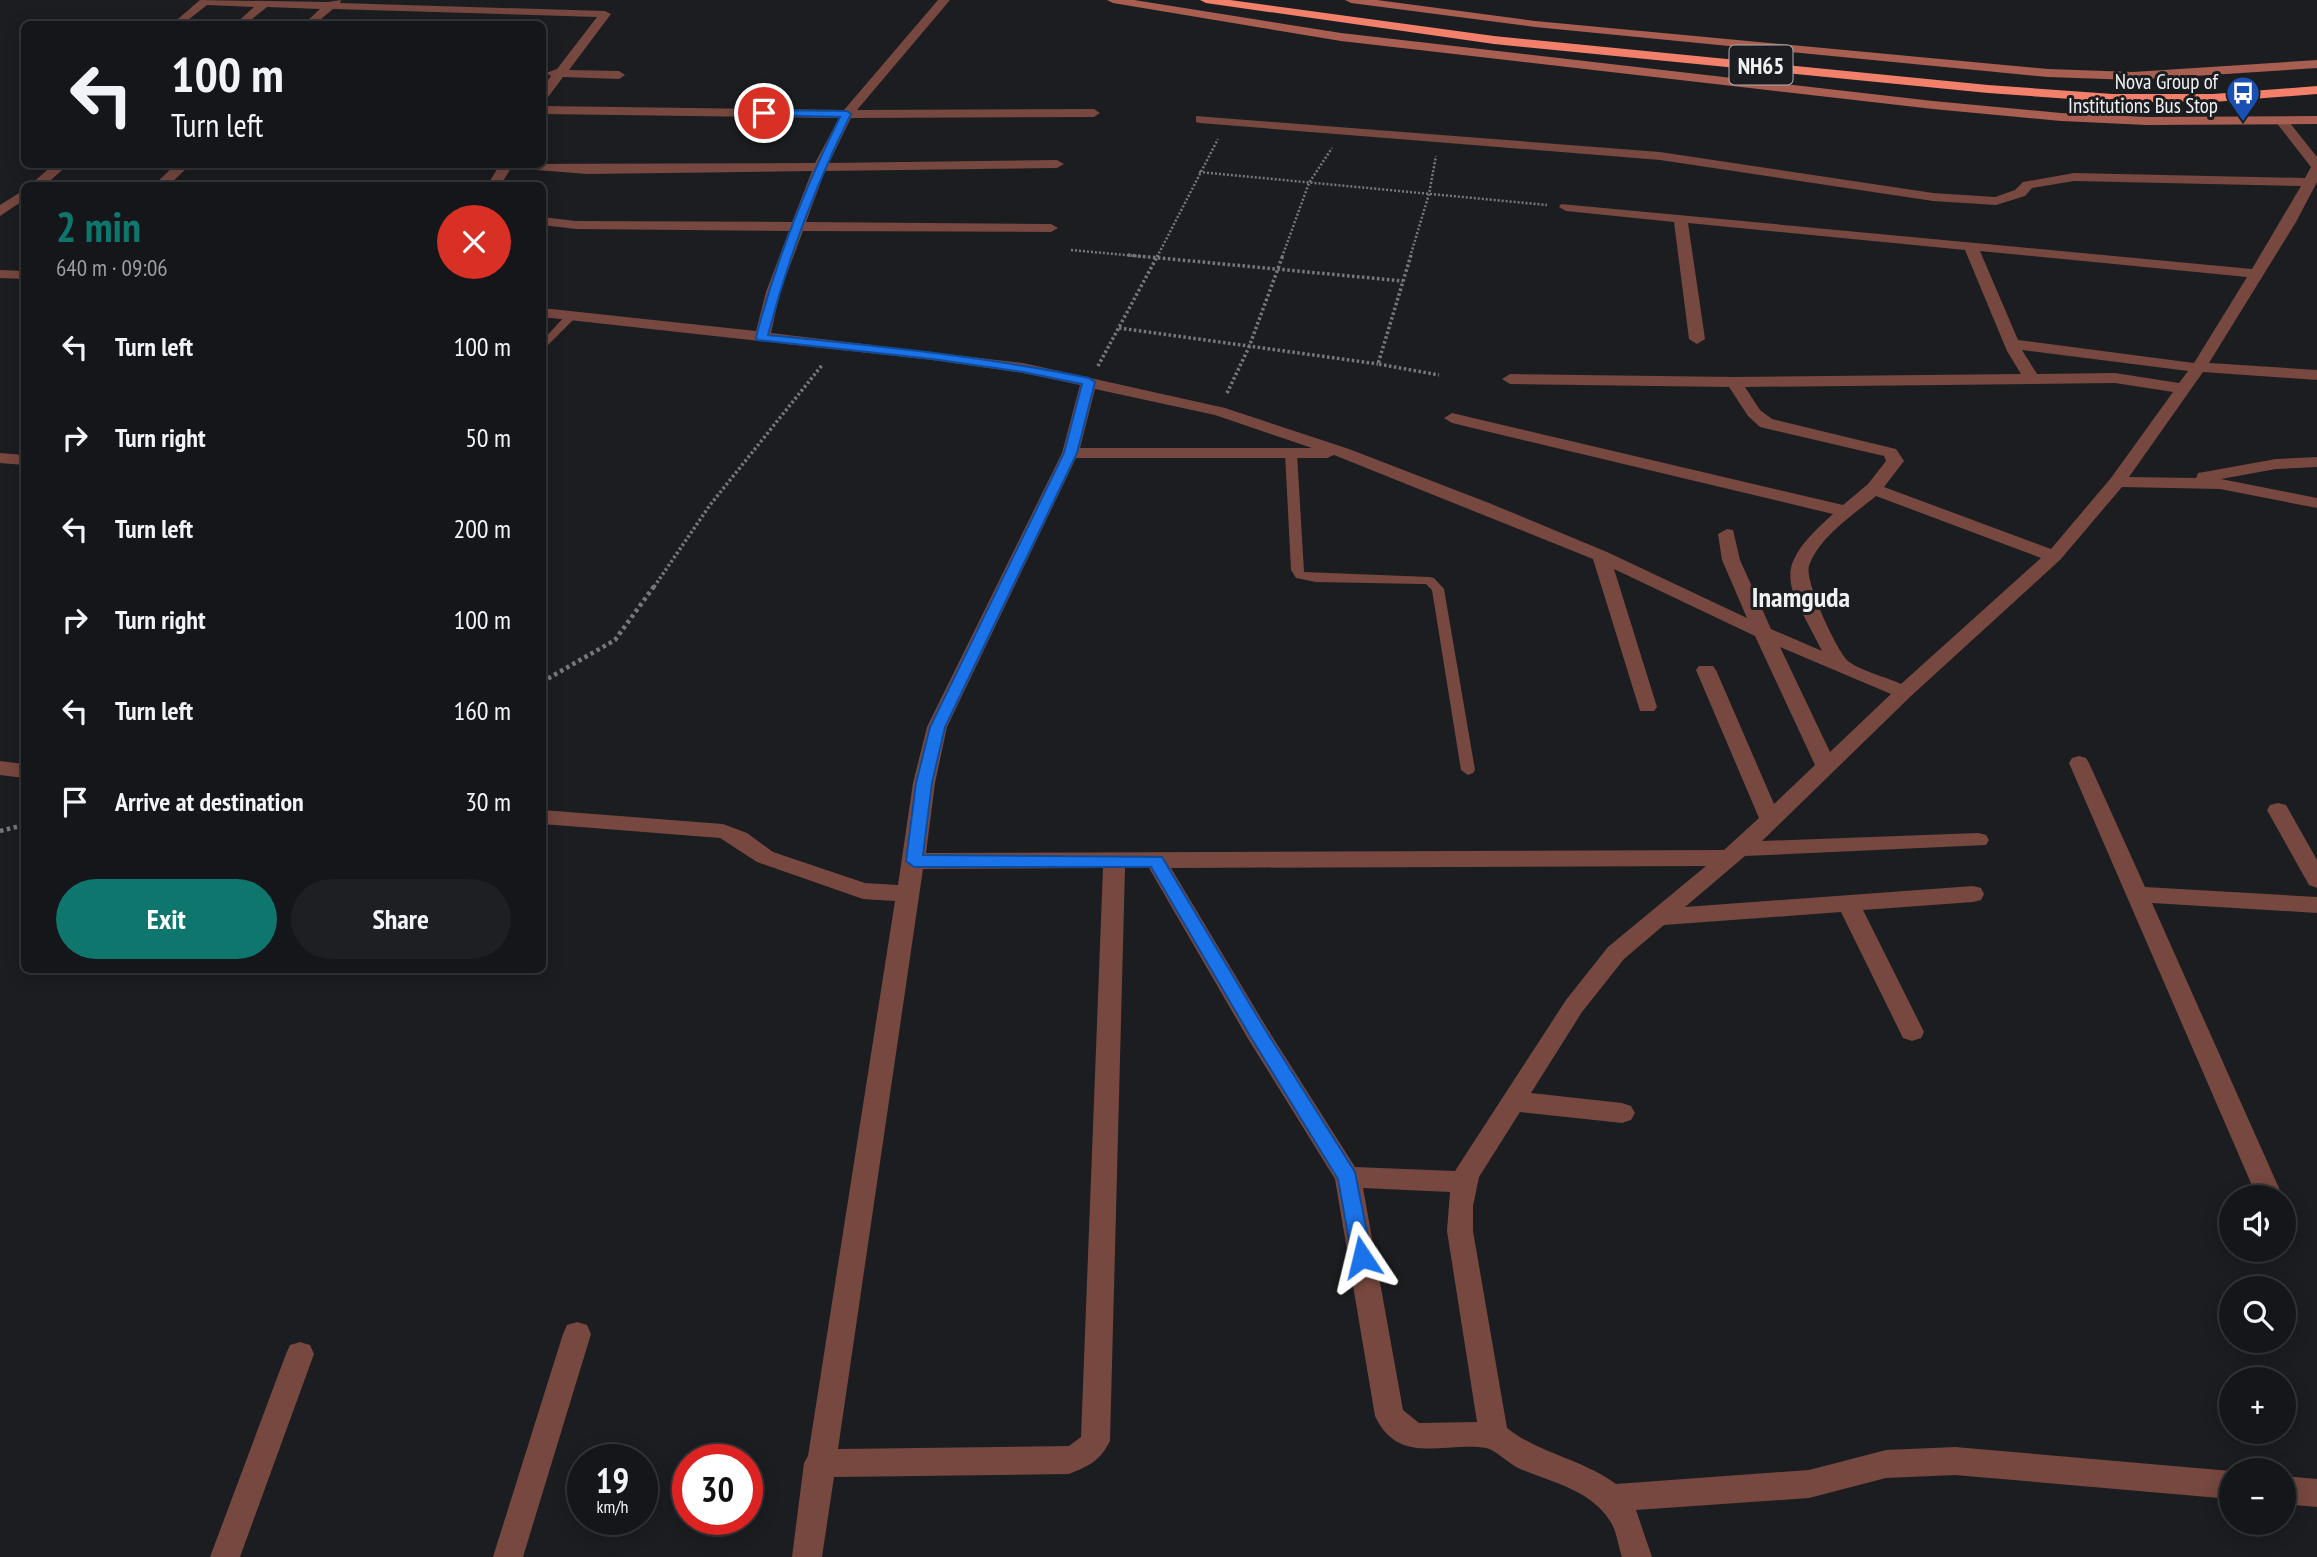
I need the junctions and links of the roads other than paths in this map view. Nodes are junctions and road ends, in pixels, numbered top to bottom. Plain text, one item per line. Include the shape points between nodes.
1 (453, 0) edge
2 (509, 0) edge
3 (944, 0) edge
4 (1113, 0) edge
5 (1206, 0) edge
6 (1271, 0) edge
7 (1351, 0) edge
8 (206, 1) edge
9 (267, 2) edge
10 (334, 3) edge
11 (387, 8) edge
12 (443, 9) junction
13 (498, 11) junction
14 (551, 11) junction
15 (181, 21) edge
16 (244, 21) edge
17 (313, 21) edge
18 (429, 21) edge
19 (489, 21) edge
20 (542, 21) edge
21 (1819, 56) junction
22 (2317, 64) edge
23 (546, 73) edge
24 (559, 73) junction
25 (619, 75) dead end
26 (2317, 78) edge
27 (2317, 90) edge
28 (546, 91) edge
29 (546, 110) edge
30 (1094, 113) dead end
31 (847, 114) junction
32 (1200, 119) dead end
33 (2317, 120) edge
34 (2281, 121) junction
35 (1057, 164) dead end
36 (546, 167) edge
37 (820, 167) junction
38 (58, 168) edge
39 (180, 168) edge
40 (2315, 171) edge
41 (40, 182) edge
42 (164, 182) edge
43 (21, 196) edge
44 (1566, 207) road end
45 (0, 212) edge
46 (1680, 218) junction
47 (546, 221) edge
48 (799, 228) junction
49 (1051, 228) dead end
50 (1970, 245) junction
51 (0, 274) edge
52 (2257, 274) junction
53 (21, 275) edge
54 (546, 312) edge
55 (572, 315) junction
56 (762, 337) junction
57 (1697, 339) dead end
58 (546, 344) edge
59 (2012, 344) junction
60 (2199, 367) junction
61 (2317, 375) edge
62 (1510, 379) dead end
63 (2033, 380) junction
64 (1089, 382) junction
65 (1734, 382) junction
66 (2184, 389) junction
67 (1452, 418) dead end
68 (1070, 453) junction
69 (1291, 453) junction
70 (1343, 453) junction
71 (0, 458) edge
72 (21, 460) edge
73 (2317, 462) edge
74 (2178, 481) junction
75 (2117, 482) junction
76 (1873, 489) junction
77 (2317, 503) edge
78 (1844, 511) junction
79 (1727, 534) dead end
80 (1601, 556) junction
81 (2054, 556) junction
82 (1764, 633) junction
83 (1838, 662) junction
84 (1706, 670) dead end
85 (1904, 692) junction
86 (1647, 708) dead end
87 (2079, 764) dead end
88 (1826, 766) junction
89 (1468, 770) dead end
90 (2278, 810) dead end
91 (546, 817) edge
92 (1771, 821) junction
93 (1978, 840) dead end
94 (1733, 854) junction
95 (914, 861) junction
96 (1114, 861) junction
97 (1156, 861) junction
98 (2317, 880) edge
99 (906, 894) junction
100 (1973, 894) dead end
101 (2137, 894) junction
102 (1848, 904) junction
103 (2317, 905) edge
104 (1661, 917) junction
105 (1912, 1032) dead end
106 (1512, 1101) junction
107 (1622, 1113) dead end
108 (1348, 1177) junction
109 (1464, 1182) junction
110 (2265, 1185) edge
111 (577, 1334) dead end
112 (300, 1354) dead end
113 (1494, 1435) junction
114 (820, 1463) junction
115 (2219, 1484) edge
116 (2296, 1491) edge
117 (2317, 1493) edge
118 (1612, 1498) junction
119 (225, 1557) edge
120 (508, 1557) edge
121 (807, 1557) edge
122 (1637, 1557) edge

1 - 12 street
2 - 13 street
3 - 31 street
4 - 34 street via 1341,37 1933,105 2147,121
5 - 27 highway, NH65 via 1494,40 1988,89 2163,98
6 - 21 highway, NH65 via 1505,32
7 - 21 street
8 - 9 street
8 - 15 street
9 - 10 street
9 - 16 street
10 - 11 street
10 - 17 street
11 - 12 street
12 - 13 street
12 - 18 street
13 - 14 street
13 - 19 street
14 - 20 street
14 - 24 street via 605,13
21 - 22 street via 2133,76
21 - 26 highway, NH65 via 2093,88 2192,88
23 - 24 street
24 - 25 street
24 - 28 street
29 - 31 street
30 - 31 street
31 - 37 street
32 - 40 street via 1660,156 1972,200 2008,199 2028,185 2064,178
33 - 34 street
34 - 40 street
35 - 37 street
36 - 37 street
37 - 48 street
38 - 41 street
39 - 42 street
40 - 52 street
43 - 45 street
44 - 46 street
46 - 50 street
46 - 57 street
47 - 48 street
48 - 49 street
48 - 56 street via 773,292
50 - 52 street
50 - 59 street
51 - 53 street
52 - 60 street
54 - 55 street
55 - 56 street
55 - 58 lane
56 - 64 street via 1023,368
59 - 60 street
59 - 63 street
60 - 61 street
60 - 66 street
62 - 65 street
63 - 65 street
63 - 66 street via 2122,379
64 - 68 street
64 - 70 street via 1219,411
65 - 76 street via 1766,423 1890,453 1895,461
66 - 75 street
67 - 78 street
68 - 69 street
68 - 95 street via 937,727
69 - 70 street
69 - 89 lane via 1300,575 1421,580 1438,589
70 - 80 street
71 - 72 street
73 - 74 street via 2276,464
74 - 75 street
74 - 77 street via 2220,484
75 - 81 street
76 - 78 street
76 - 81 street
78 - 83 street via 1805,555 1798,580
79 - 82 street via 1731,560
80 - 82 street
80 - 86 street
81 - 85 street
82 - 83 street
82 - 88 street
83 - 85 street
84 - 92 street
85 - 88 street
87 - 101 street
88 - 92 street
90 - 98 street
91 - 99 street via 723,831 765,857 863,891
92 - 94 street
93 - 94 street
94 - 97 street
94 - 104 street
95 - 96 street
95 - 99 street
96 - 97 street
96 - 114 street via 1095,1441 1085,1454 1069,1460
97 - 108 street
99 - 114 street
100 - 102 street
101 - 103 street
101 - 110 street
102 - 104 street
102 - 105 street
104 - 106 street via 1616,953 1574,1006
106 - 107 street
106 - 109 street
108 - 109 street
108 - 113 street via 1390,1416 1416,1437
109 - 113 street via 1460,1231
111 - 120 street
112 - 119 street
113 - 118 street via 1508,1450 1585,1480
114 - 121 street
115 - 118 street via 1955,1461 1886,1464 1809,1484
116 - 117 street
118 - 122 street via 1623,1514

